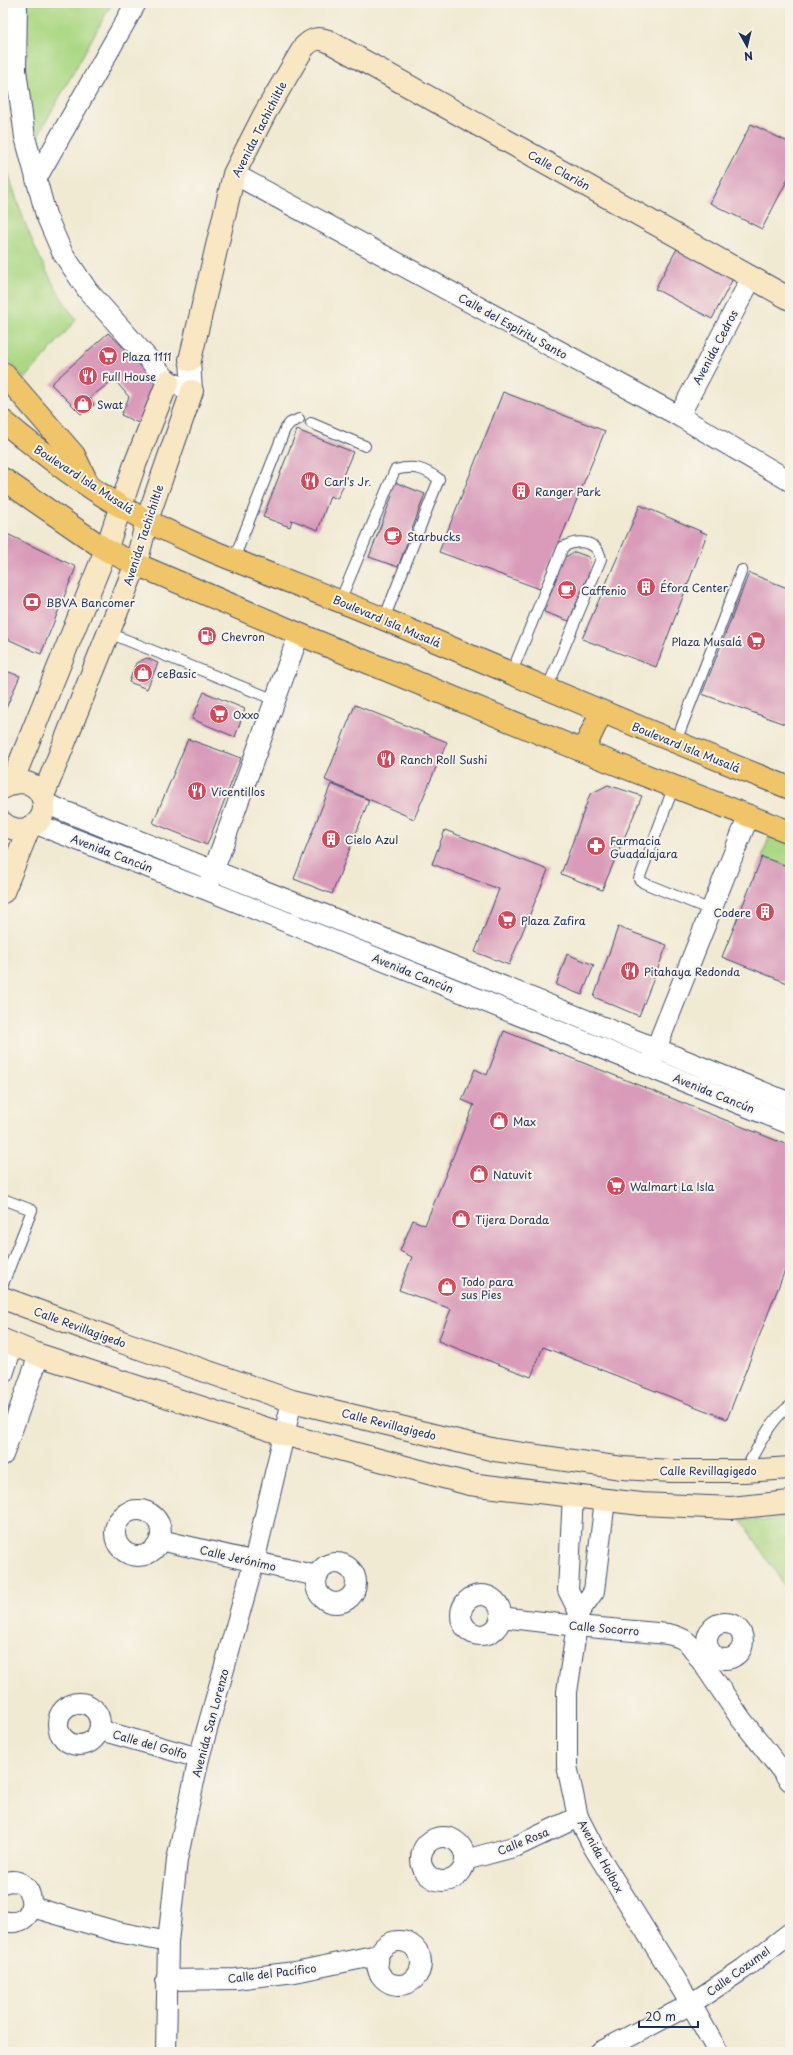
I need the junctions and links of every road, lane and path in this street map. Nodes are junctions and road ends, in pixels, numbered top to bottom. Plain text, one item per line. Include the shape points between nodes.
1 (17, 3) edge
2 (136, 3) edge
3 (328, 41) joint
4 (234, 174) junction
5 (36, 179) junction
6 (752, 277) junction
7 (790, 299) edge
8 (190, 360) junction
9 (3, 373) edge
10 (168, 381) junction
11 (192, 391) junction
12 (679, 416) junction
13 (299, 419) dead end
14 (3, 421) edge
15 (311, 423) dead end
16 (364, 446) dead end
17 (3, 479) edge
18 (790, 481) edge
19 (88, 485) junction
20 (120, 506) junction
21 (148, 520) junction
22 (106, 550) junction
23 (234, 559) junction
24 (136, 564) junction
25 (742, 570) dead end
26 (340, 601) junction
27 (384, 619) junction
28 (108, 633) junction
29 (299, 634) junction
30 (511, 674) junction
31 (547, 689) junction
32 (275, 700) junction
33 (601, 713) junction
34 (675, 744) junction
35 (583, 751) junction
36 (8, 785) edge
37 (674, 786) junction
38 (790, 788) edge
39 (43, 800) junction
40 (749, 816) junction
41 (3, 823) edge
42 (33, 826) junction
43 (790, 832) edge
44 (214, 870) junction
45 (207, 890) junction
46 (3, 892) edge
47 (711, 910) junction
48 (653, 1058) junction
49 (790, 1104) edge
50 (790, 1124) edge
51 (3, 1199) edge
52 (3, 1284) edge
53 (3, 1298) edge
54 (8, 1342) edge
55 (39, 1355) junction
56 (3, 1374) edge
57 (292, 1401) junction
58 (790, 1406) edge
59 (283, 1434) junction
60 (3, 1455) edge
61 (790, 1468) edge
62 (744, 1472) junction
63 (573, 1496) junction
64 (604, 1500) junction
65 (790, 1502) edge
66 (160, 1540) dead end
67 (254, 1562) junction
68 (317, 1576) dead end
69 (501, 1617) dead end
70 (578, 1619) junction
71 (100, 1730) dead end
72 (199, 1758) junction
73 (790, 1782) edge
74 (578, 1816) junction
75 (465, 1860) dead end
76 (3, 1883) edge
77 (32, 1907) junction
78 (3, 1921) edge
79 (790, 1933) edge
80 (168, 1942) junction
81 (378, 1955) dead end
82 (166, 1980) junction
83 (691, 2004) junction
84 (166, 2052) edge
85 (600, 2052) edge
86 (718, 2052) edge

1 - 5 street via 16,70 25,137
2 - 5 street
3 - 4 street, Avenida Tachichiltle via 320,38 311,40 304,47 265,113
3 - 6 street, Calle Clarión
4 - 8 street, Avenida Tachichiltle
4 - 12 street, Calle del Espíritu Santo
5 - 10 street via 46,215 62,252 88,291
6 - 7 street, Calle Clarión
6 - 12 street, Avenida Cedros
8 - 10 street
8 - 11 street, Avenida Tachichiltle
9 - 19 main road via 74,455
10 - 11 street
10 - 20 street
11 - 21 street, Avenida Tachichiltle
12 - 18 street, Calle del Espíritu Santo
13 - 23 lane via 285,429
14 - 19 main road, Boulevard Isla Musalá
15 - 16 lane
17 - 22 main road
19 - 20 main road, Boulevard Isla Musalá
20 - 21 main road, Boulevard Isla Musalá
20 - 22 street
21 - 23 main road, Boulevard Isla Musalá
21 - 24 street, Avenida Tachichiltle
22 - 24 main road
22 - 36 street
23 - 26 main road, Boulevard Isla Musalá
24 - 28 street, Avenida Tachichiltle
24 - 29 main road
25 - 34 lane
26 - 27 main road, Boulevard Isla Musalá
26 - 27 lane via 395,470 409,466 428,471 439,479
27 - 30 main road, Boulevard Isla Musalá
28 - 32 lane
28 - 39 street, Avenida Tachichiltle
29 - 32 street
29 - 35 main road
30 - 31 main road, Boulevard Isla Musalá
30 - 31 lane via 563,547 572,542 583,541 595,546 600,552 601,559
31 - 33 main road, Boulevard Isla Musalá
32 - 44 street
33 - 34 main road, Boulevard Isla Musalá
33 - 35 main road
34 - 38 main road, Boulevard Isla Musalá
35 - 37 main road
36 - 39 street via 27,782 34,785
37 - 40 main road
37 - 47 lane via 639,879 644,884
39 - 42 street, Avenida Tachichiltle via 44,811
39 - 44 street, Avenida Cancún
40 - 43 main road
40 - 47 street
41 - 42 street via 14,829
42 - 45 street, Avenida Cancún
42 - 46 street
44 - 45 street
44 - 48 street, Avenida Cancún
45 - 48 street, Avenida Cancún
47 - 48 street
48 - 49 street, Avenida Cancún
48 - 50 street, Avenida Cancún
51 - 52 lane via 32,1210
53 - 57 street, Calle Revillagigedo
54 - 55 street
54 - 56 street
55 - 59 street
55 - 60 street
57 - 59 street, Avenida San Lorenzo
57 - 62 street, Calle Revillagigedo via 495,1450 622,1468
58 - 62 lane via 770,1428
59 - 63 street via 469,1484
59 - 67 street, Avenida San Lorenzo
61 - 62 street, Calle Revillagigedo
63 - 64 street
63 - 70 street via 568,1590
64 - 65 street via 731,1508
64 - 70 street, Avenida Holbox via 594,1591
66 - 67 street, Calle Jerónimo
67 - 68 street, Calle Jerónimo
67 - 72 street, Avenida San Lorenzo
69 - 70 street, Calle Socorro
70 - 73 street, Calle Socorro via 681,1637 704,1653 741,1719
70 - 74 street, Avenida Holbox via 567,1692 567,1766
71 - 72 street, Calle del Golfo
72 - 80 street, Avenida San Lorenzo via 176,1860
74 - 75 street, Calle Rosa via 517,1846
74 - 83 street, Avenida Holbox via 620,1892
76 - 77 street via 11,1881 24,1886 30,1894
77 - 78 street via 28,1915 20,1921
77 - 80 street via 118,1932
79 - 83 street, Calle Cozumel
80 - 82 street, Avenida San Lorenzo
81 - 82 street, Calle del Pacífico via 280,1974 236,1979
82 - 84 street, Avenida San Lorenzo
83 - 85 street, Calle Cozumel
83 - 86 street, Avenida Holbox

